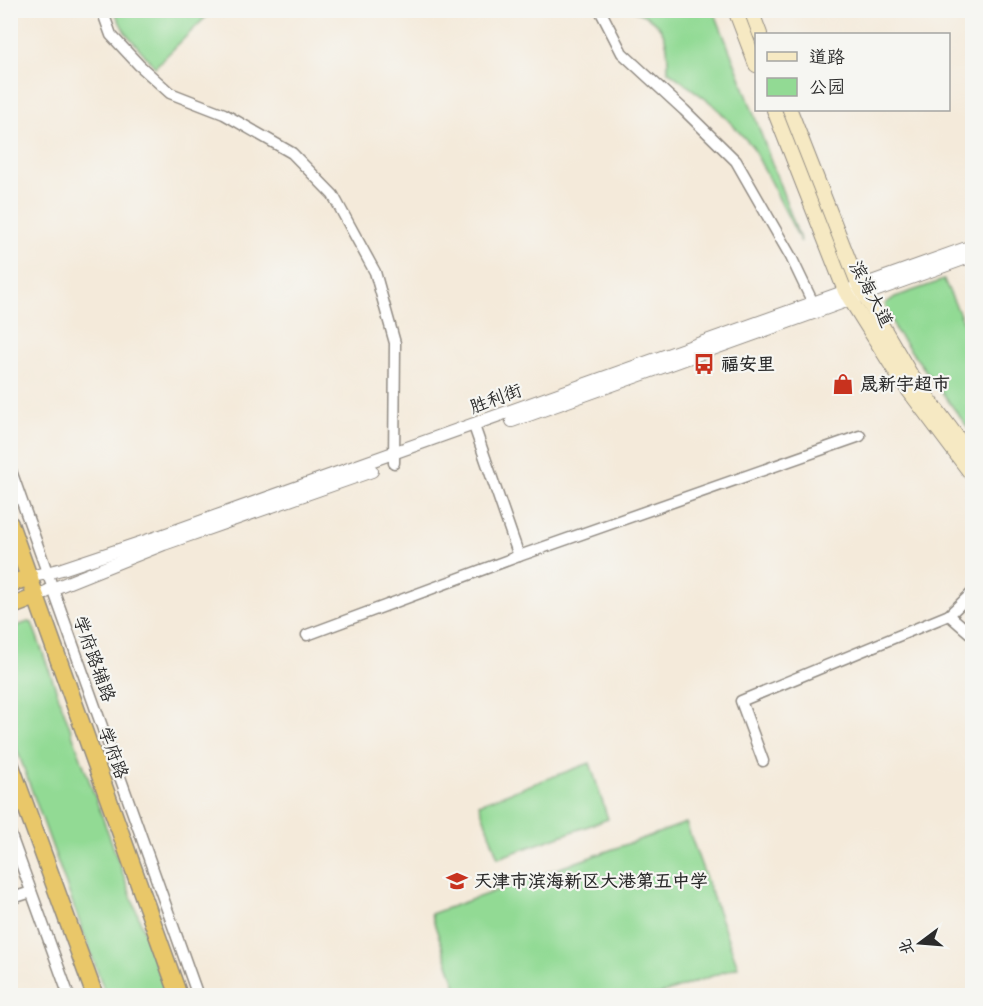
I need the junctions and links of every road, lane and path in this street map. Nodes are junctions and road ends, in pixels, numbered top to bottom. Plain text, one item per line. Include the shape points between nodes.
1 (102, 10) edge
2 (600, 10) edge
3 (735, 10) edge
4 (751, 10) edge
5 (760, 33) edge
6 (755, 62) edge
7 (774, 111) edge
8 (790, 111) edge
9 (972, 246) edge
10 (972, 256) edge
11 (862, 290) junction
12 (848, 295) junction
13 (813, 303) junction
14 (475, 430) junction
15 (860, 436) dead end
16 (972, 457) edge
17 (394, 458) junction
18 (10, 468) edge
19 (972, 475) edge
20 (10, 524) edge
21 (519, 556) junction
22 (46, 573) junction
23 (30, 577) junction
24 (10, 584) edge
25 (52, 589) junction
26 (972, 593) edge
27 (36, 597) junction
28 (10, 607) edge
29 (950, 615) junction
30 (307, 635) dead end
31 (972, 635) edge
32 (763, 761) dead end
33 (10, 763) edge
34 (10, 833) edge
35 (31, 892) junction
36 (10, 899) edge
37 (69, 996) edge
38 (95, 996) edge
39 (179, 996) edge
40 (198, 996) edge

1 - 17 street via 111,35 170,93 224,114 292,153 333,195 375,272 395,344
2 - 13 street via 622,52 736,160
3 - 6 main road
4 - 5 main road
7 - 12 main road, 滨海大道
8 - 11 main road, 滨海大道
9 - 11 street, 胜利街
10 - 11 street, 胜利街
11 - 12 street, 胜利街
11 - 16 main road, 滨海大道 via 911,375
12 - 13 street, 胜利街
12 - 14 street, 胜利街
12 - 19 main road, 滨海大道 via 900,379
13 - 14 street, 胜利街
14 - 17 street, 胜利街
14 - 21 street
15 - 21 street
17 - 22 street, 胜利街
17 - 25 street, 胜利街
18 - 22 street, 学府路辅路
20 - 23 highway, 学府路
21 - 30 street
22 - 23 street, 胜利街
22 - 25 street, 学府路辅路
23 - 24 highway
23 - 27 highway, 学府路
25 - 27 street, 胜利街
25 - 40 street, 学府路辅路
26 - 29 street
27 - 28 highway
27 - 39 highway, 学府路
29 - 31 street
29 - 32 street via 741,701
33 - 38 highway
34 - 35 street
35 - 36 street
35 - 37 street

